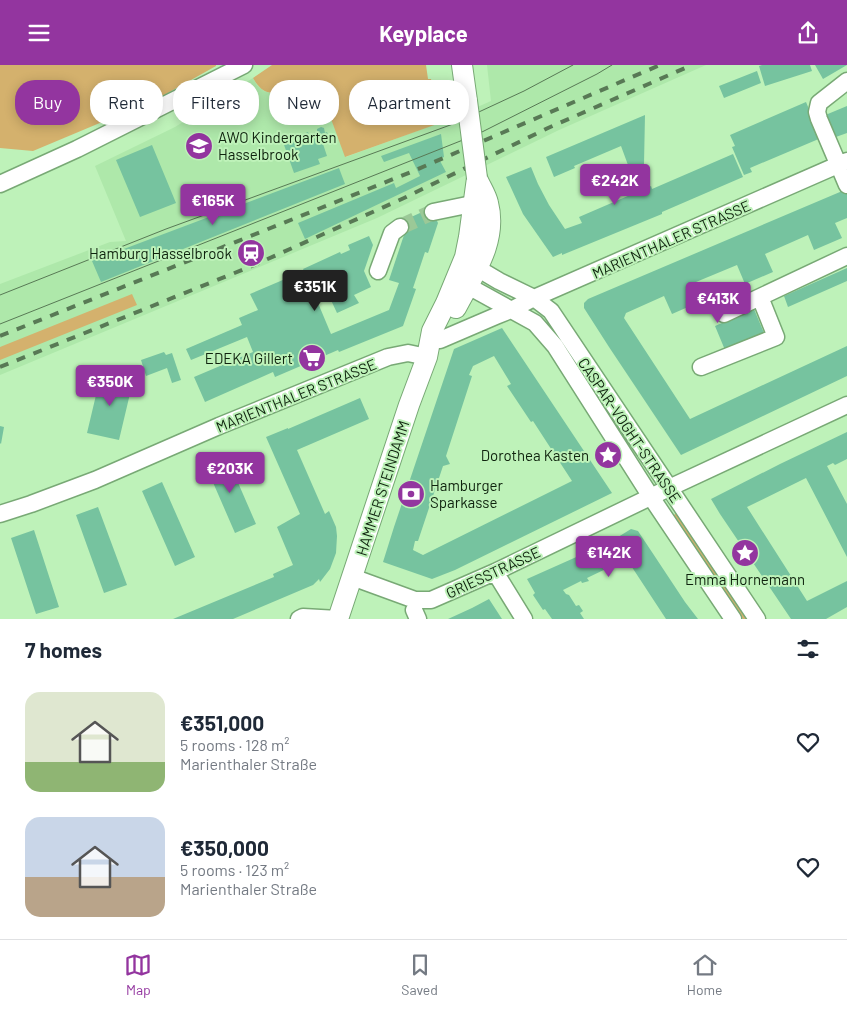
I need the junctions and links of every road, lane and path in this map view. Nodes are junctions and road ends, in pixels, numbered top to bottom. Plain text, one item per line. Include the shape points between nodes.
1 (462, 65) edge
2 (241, 66) edge
3 (847, 81) edge
4 (843, 163) edge
5 (477, 178) junction
6 (0, 184) edge
7 (847, 185) edge
8 (472, 203) junction
9 (433, 212) tunnel mouth
10 (400, 227) tunnel mouth
11 (847, 257) edge
12 (378, 271) dead end
13 (469, 274) junction
14 (760, 297) junction
15 (534, 298) junction
16 (513, 309) junction
17 (724, 314) dead end
18 (440, 340) junction
19 (426, 357) junction
20 (701, 367) dead end
21 (847, 405) edge
22 (669, 487) junction
23 (651, 497) junction
24 (0, 514) edge
25 (495, 572) junction
26 (352, 577) junction
27 (299, 619) edge
28 (338, 619) edge
29 (524, 619) edge
30 (733, 619) edge
31 (757, 619) edge

1 - 5 main road, HAMMER STEINDAMM, bridge
2 - 6 street
3 - 4 street via 819,103 817,112
4 - 7 street
4 - 15 street, MARIENTHALER STRASSE
5 - 8 main road, HAMMER STEINDAMM
5 - 13 main road, HAMMER STEINDAMM via 488,203 490,221 485,252
8 - 9 street
8 - 13 main road, HAMMER STEINDAMM via 466,254
10 - 12 street via 392,233
11 - 14 street
13 - 15 street, CASPAR-VOGHT-STRASSE via 499,281
13 - 16 street, CASPAR-VOGHT-STRASSE
13 - 18 main road, HAMMER STEINDAMM
13 - 19 main road, HAMMER STEINDAMM via 446,303 432,331
14 - 17 street
14 - 20 street via 776,337
15 - 16 street, MARIENTHALER STRASSE
15 - 22 street, CASPAR-VOGHT-STRASSE via 551,311
16 - 18 street, MARIENTHALER STRASSE
16 - 23 street, CASPAR-VOGHT-STRASSE via 535,323 555,345
18 - 19 main road, HAMMER STEINDAMM
19 - 24 street, MARIENTHALER STRASSE via 408,353 388,357 95,480
19 - 26 main road, HAMMER STEINDAMM
21 - 22 street, GRIESSTRASSE
22 - 23 street, GRIESSTRASSE
22 - 31 street, CASPAR-VOGHT-STRASSE
23 - 25 street, GRIESSTRASSE
23 - 30 street, CASPAR-VOGHT-STRASSE
25 - 26 street, GRIESSTRASSE via 424,601
25 - 29 street
26 - 28 main road, HAMMER STEINDAMM
27 - 28 street

